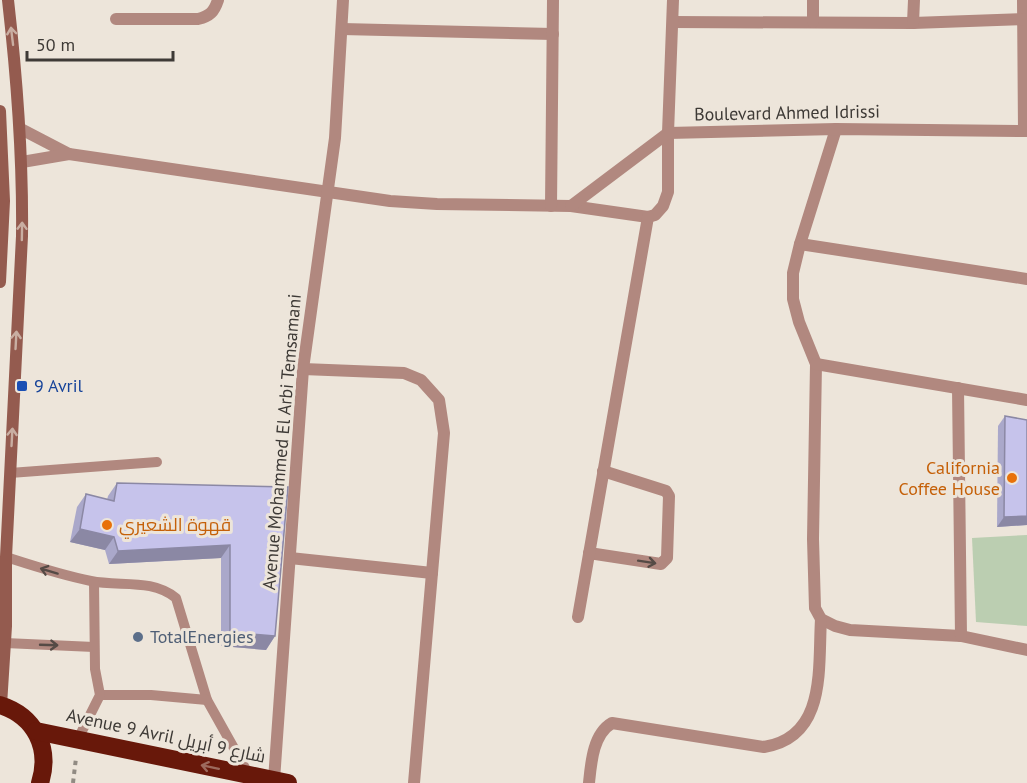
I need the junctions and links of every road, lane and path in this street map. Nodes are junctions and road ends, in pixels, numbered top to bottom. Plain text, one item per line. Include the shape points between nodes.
1 (8, 0) edge
2 (218, 0) edge
3 (343, 0) edge
4 (553, 0) edge
5 (673, 0) edge
6 (813, 0) edge
7 (914, 0) edge
8 (1023, 0) edge
9 (116, 19) dead end
10 (1025, 19) edge
11 (674, 22) junction
12 (813, 22) junction
13 (913, 23) junction
14 (342, 29) junction
15 (553, 34) junction
16 (0, 111) edge
17 (21, 129) junction
18 (837, 129) junction
19 (1025, 131) edge
20 (668, 133) junction
21 (69, 154) junction
22 (22, 162) junction
23 (327, 190) junction
24 (551, 206) junction
25 (571, 206) junction
26 (648, 217) junction
27 (800, 244) junction
28 (1027, 279) edge
29 (0, 282) edge
30 (816, 364) junction
31 (303, 369) junction
32 (958, 388) junction
33 (1027, 400) edge
34 (157, 462) dead end
35 (603, 471) junction
36 (10, 473) junction
37 (589, 553) junction
38 (6, 557) junction
39 (290, 558) junction
40 (432, 573) junction
41 (94, 582) junction
42 (578, 617) dead end
43 (821, 619) junction
44 (961, 636) junction
45 (4, 643) junction
46 (94, 647) junction
47 (1027, 650) edge
48 (100, 695) junction
49 (207, 700) junction
50 (0, 705) edge
51 (36, 730) junction
52 (78, 739) junction
53 (249, 775) junction
54 (281, 782) edge
55 (39, 783) edge
56 (73, 783) edge
57 (414, 783) edge
58 (589, 783) edge

17 -> 1 main road
2 - 9 street via 209,16 198,20
3 - 14 street, Avenue Mohammed El Arbi Temsamani
4 - 15 street
5 - 11 street
6 - 12 street
7 - 13 street
8 - 10 street
10 - 13 street
10 - 19 street
11 - 12 street
11 - 20 street
12 - 13 street
14 - 15 street
14 - 23 street, Avenue Mohammed El Arbi Temsamani
15 - 24 street
16 - 29 main road via 4,201
17 - 21 street
17 - 22 main road
18 - 19 street, Boulevard Ahmed Idrissi
18 - 20 street, Boulevard Ahmed Idrissi
18 - 27 street
20 - 25 street
20 - 26 street via 668,192 663,206
21 - 22 street
21 - 23 street
36 -> 22 main road
23 - 24 street via 437,204
23 - 31 street, Avenue Mohammed El Arbi Temsamani
24 - 25 street
25 - 26 street
26 - 35 street
27 - 28 street
27 - 30 street via 793,299
30 - 32 street
30 - 43 street via 814,592 815,608
31 - 39 street, Avenue Mohammed El Arbi Temsamani
31 - 40 street via 405,373 421,380 439,400 444,433
32 - 33 street
32 - 44 street
34 - 36 lane
35 - 37 street
37 -> 35 street via 661,564 667,558 666,491
36 - 38 main road
37 - 42 street
41 -> 38 lane
38 - 45 main road
39 - 40 street
39 - 54 street, Avenue Mohammed El Arbi Temsamani
40 - 57 street
41 - 46 lane
41 - 49 lane via 157,586 176,598
43 - 44 street via 850,630
43 - 58 street via 812,709 793,737 780,745 764,747 612,723 603,728 598,738
44 - 47 street
45 -> 46 lane
45 - 50 main road
46 - 48 lane
48 - 49 lane
48 - 52 lane
49 - 53 lane
50 - 51 highway via 14,710
51 - 52 highway, Avenue 9 Avril شارع 9 أبريل
51 - 55 highway via 44,764
53 -> 52 highway, Avenue 9 Avril شارع 9 أبريل
52 - 56 path
53 - 54 highway, Avenue 9 Avril شارع 9 أبريل

